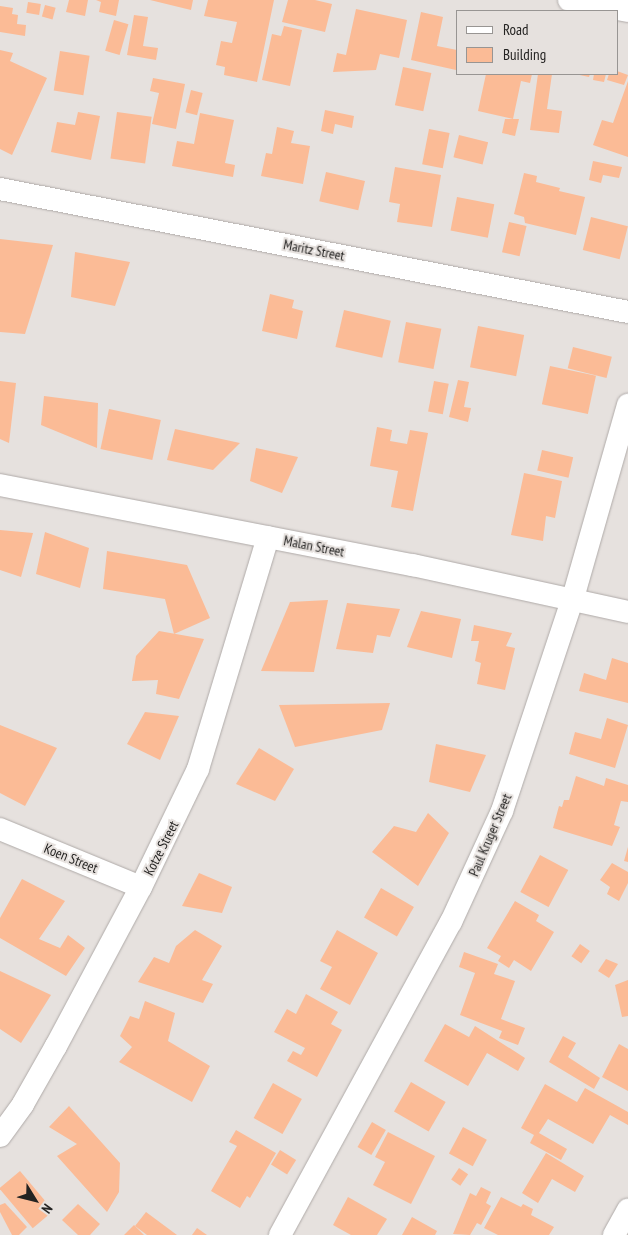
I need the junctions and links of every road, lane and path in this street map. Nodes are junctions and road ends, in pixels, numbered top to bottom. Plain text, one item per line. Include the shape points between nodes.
1 (569, 0) edge
2 (628, 11) edge
3 (0, 189) edge
4 (628, 312) edge
5 (628, 405) edge
6 (0, 485) edge
7 (268, 537) junction
8 (572, 598) junction
9 (628, 612) edge
10 (0, 829) edge
11 (141, 887) junction
12 (0, 1136) edge
13 (628, 1210) edge
14 (280, 1235) edge
15 (614, 1235) edge

1 - 2 street
3 - 4 street, Maritz Street
5 - 8 street, Paul Kruger Street
6 - 7 street, Malan Street
7 - 8 street, Malan Street
7 - 11 street, Kotze Street via 198,769
8 - 9 street, Malan Street
8 - 14 street, Paul Kruger Street via 521,759 483,856 451,922
10 - 11 street, Koen Street
11 - 12 street, Kotze Street via 56,1046
13 - 15 street

